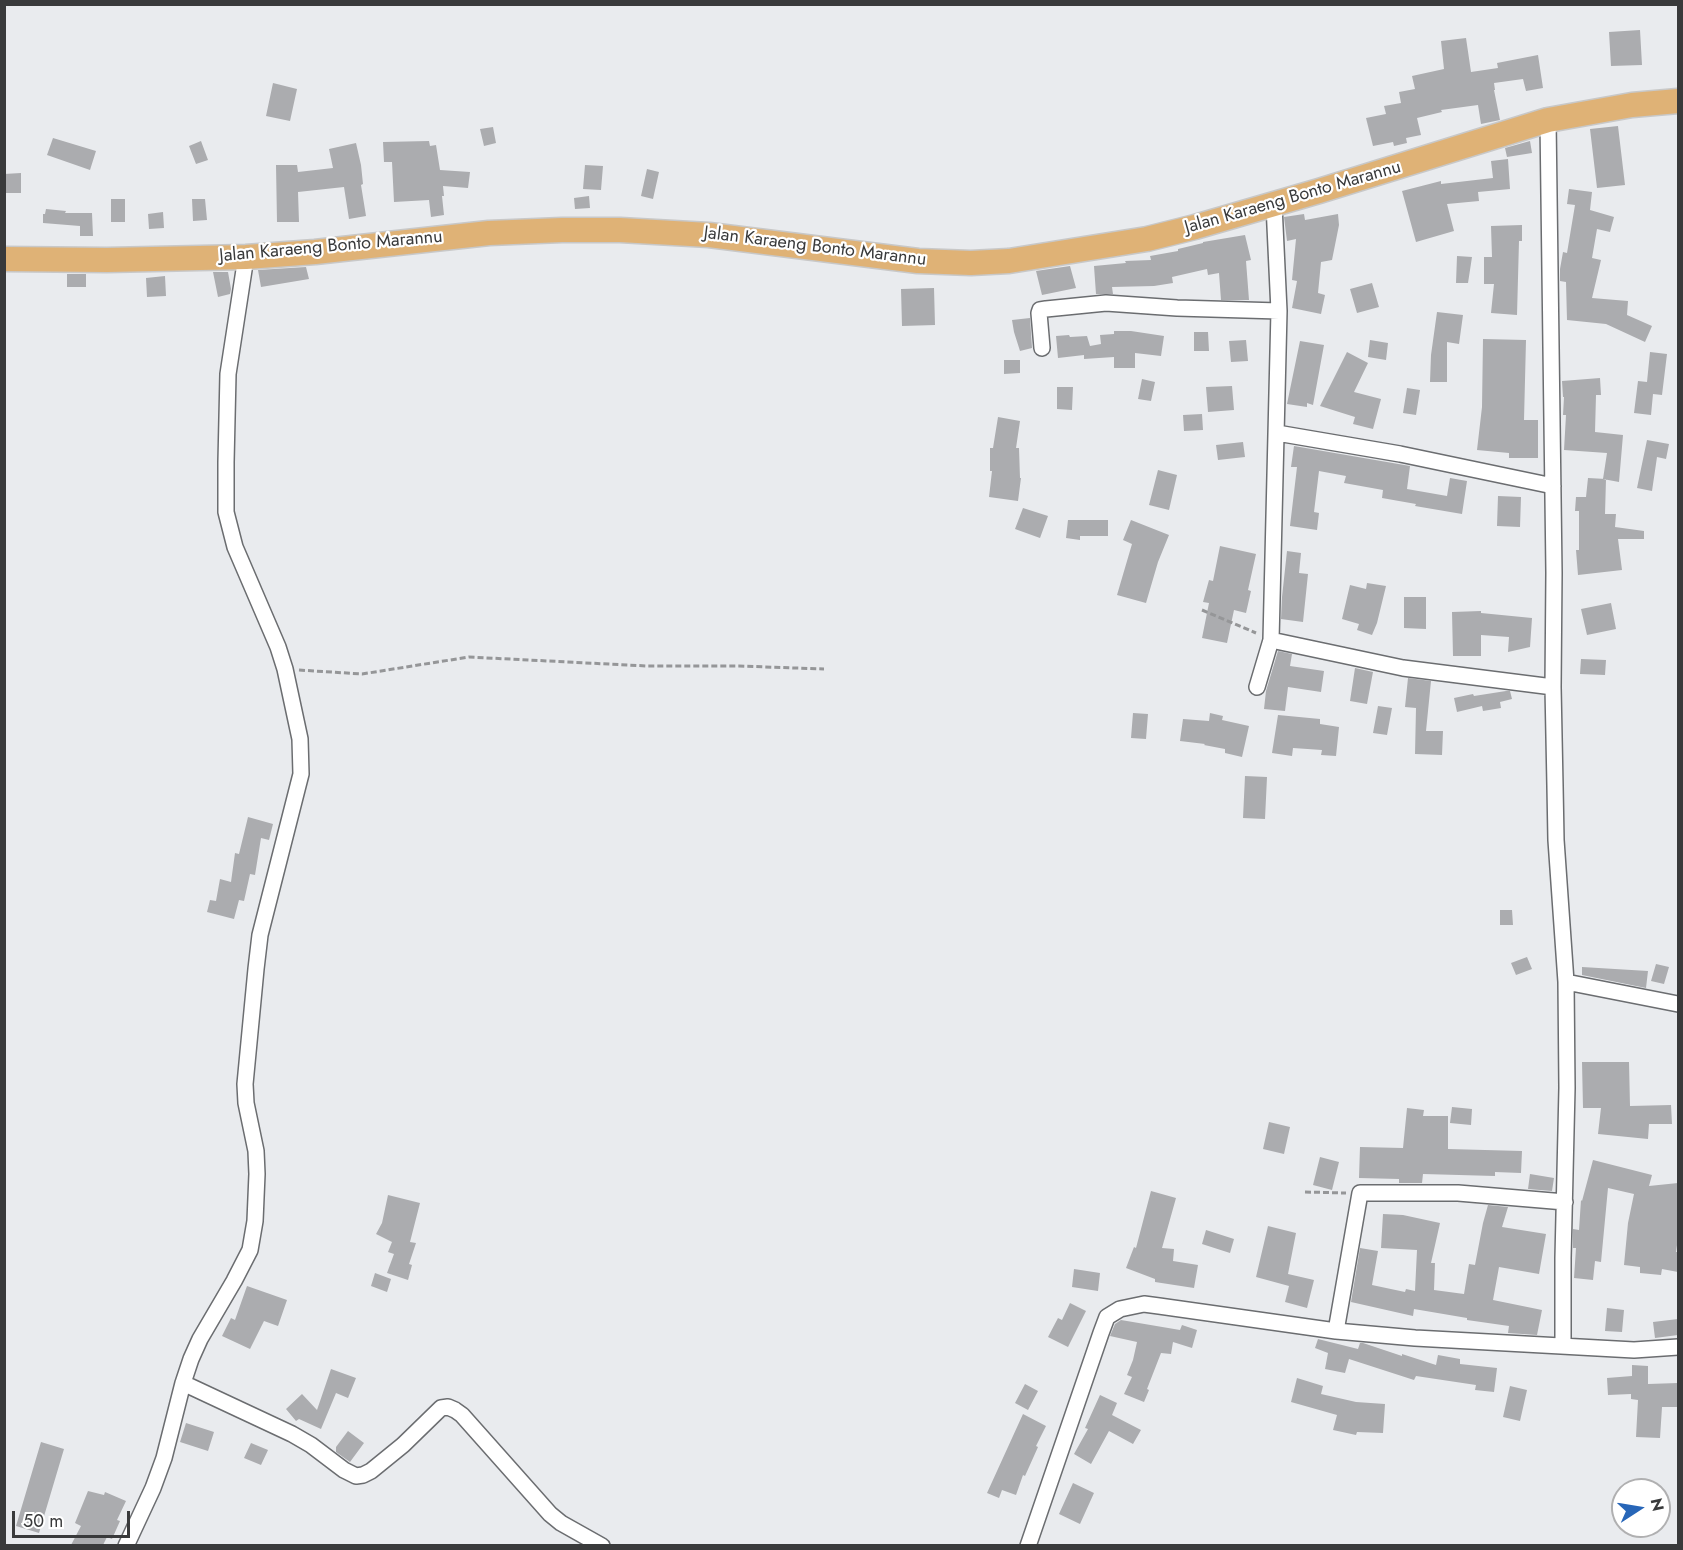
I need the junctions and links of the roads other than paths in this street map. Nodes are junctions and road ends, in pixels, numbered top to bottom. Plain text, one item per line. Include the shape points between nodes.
1 (1678, 101) edge
2 (1548, 120) junction
3 (1274, 205) junction
4 (246, 256) junction
5 (4, 259) edge
6 (1279, 311) junction
7 (1042, 348) dead end
8 (1277, 433) junction
9 (1553, 486) junction
10 (1271, 640) junction
11 (1257, 687) dead end
12 (1553, 687) junction
13 (1566, 981) junction
14 (1678, 1004) edge
15 (1564, 1202) junction
16 (1336, 1331) junction
17 (1563, 1346) junction
18 (1678, 1347) edge
19 (183, 1383) junction
20 (126, 1545) edge
21 (602, 1545) edge
22 (1028, 1545) edge

1 - 2 main road, Jalan Karaeng Bonto Marannu
2 - 3 main road, Jalan Karaeng Bonto Marannu
2 - 9 street
3 - 4 main road, Jalan Karaeng Bonto Marannu via 1147,239 990,262 899,260 690,233 573,230 489,233
3 - 6 street
4 - 5 main road, Jalan Karaeng Bonto Marannu
4 - 19 street via 228,374 226,512 235,547 285,669 301,759 260,935 252,1002 245,1084 256,1151 257,1193 250,1250 200,1339
6 - 7 street via 1106,303 1046,309 1039,313
6 - 8 street
8 - 9 street
8 - 10 street
9 - 12 street
10 - 11 street
10 - 12 street via 1403,668
12 - 13 street via 1556,840
13 - 14 street
13 - 15 street
15 - 16 street via 1458,1193 1360,1193
15 - 17 street
16 - 17 street
16 - 22 street via 1151,1305 1112,1313 1101,1333
17 - 18 street via 1634,1350
19 - 20 street via 164,1458
19 - 21 street via 292,1434 359,1476 387,1458 441,1408 448,1407 462,1415 550,1514

